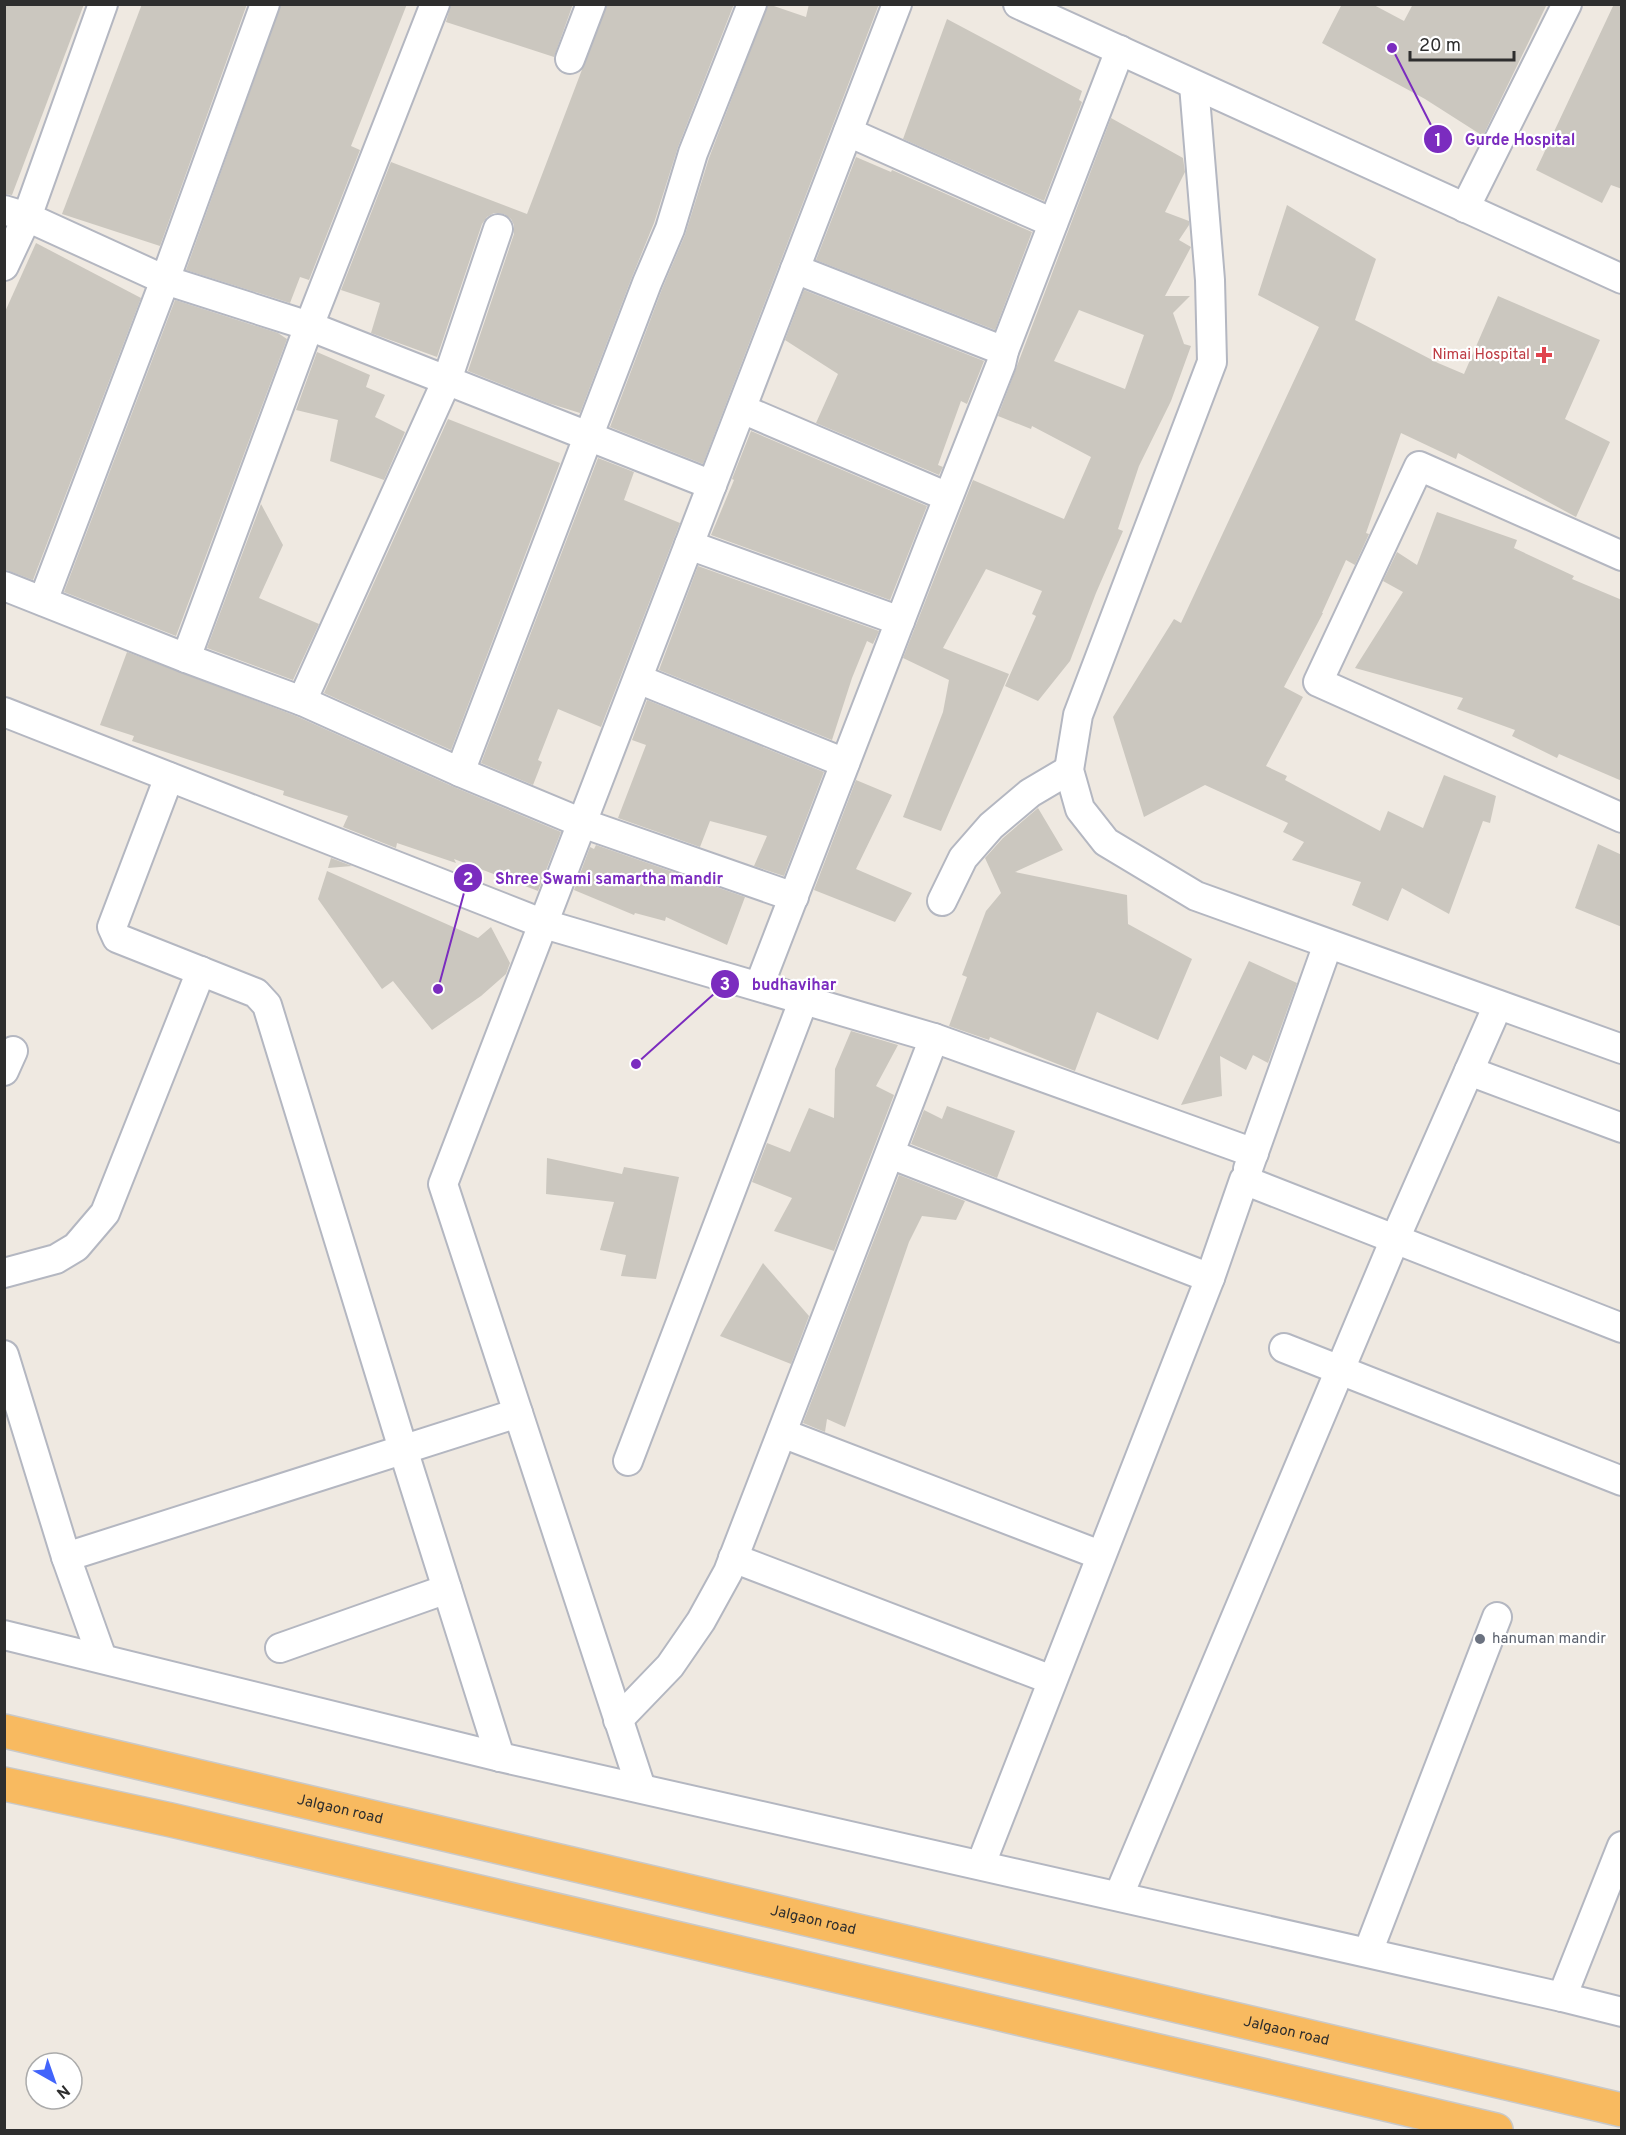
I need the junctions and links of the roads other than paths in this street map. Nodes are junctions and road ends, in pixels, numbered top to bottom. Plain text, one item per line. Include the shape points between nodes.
1 (104, 4) edge
2 (265, 4) edge
3 (435, 4) edge
4 (591, 4) edge
5 (752, 4) edge
6 (897, 4) edge
7 (1567, 4) edge
8 (1031, 7) edge
9 (1120, 51) junction
10 (570, 59) dead end
11 (1194, 85) junction
12 (848, 132) junction
13 (1465, 208) junction
14 (16, 214) edge
15 (1053, 223) junction
16 (498, 229) dead end
17 (4, 266) edge
18 (795, 268) junction
19 (1622, 279) edge
20 (165, 280) junction
21 (309, 326) junction
22 (1004, 351) junction
23 (447, 380) junction
24 (742, 409) junction
25 (588, 436) junction
26 (712, 485) junction
27 (948, 496) junction
28 (689, 545) junction
29 (1622, 556) edge
30 (4, 586) edge
31 (43, 601) junction
32 (900, 621) junction
33 (186, 658) junction
34 (638, 679) junction
35 (302, 701) junction
36 (4, 712) edge
37 (845, 763) junction
38 (1069, 770) junction
39 (460, 772) junction
40 (169, 777) junction
41 (1622, 818) edge
42 (582, 823) junction
43 (794, 897) junction
44 (942, 901) dead end
45 (544, 924) junction
46 (1328, 944) junction
47 (201, 971) junction
48 (759, 986) junction
49 (804, 999) junction
50 (1498, 1005) junction
51 (934, 1038) junction
52 (1622, 1049) edge
53 (1469, 1071) junction
54 (1622, 1128) edge
55 (1254, 1153) junction
56 (890, 1154) junction
57 (1244, 1180) junction
58 (1395, 1239) junction
59 (4, 1273) edge
60 (1210, 1278) junction
61 (1622, 1328) edge
62 (1284, 1348) dead end
63 (4, 1355) edge
64 (1341, 1369) junction
65 (518, 1413) junction
66 (782, 1433) junction
67 (403, 1449) junction
68 (628, 1461) dead end
69 (1622, 1481) edge
70 (1100, 1556) junction
71 (66, 1557) junction
72 (733, 1558) junction
73 (447, 1589) junction
74 (1497, 1617) dead end
75 (4, 1635) edge
76 (280, 1648) dead end
77 (102, 1658) junction
78 (1052, 1680) junction
79 (618, 1720) junction
80 (4, 1731) edge
81 (500, 1757) junction
82 (4, 1784) edge
83 (641, 1788) junction
84 (1622, 1846) edge
85 (981, 1864) junction
86 (1119, 1895) junction
87 (1368, 1952) junction
88 (1562, 1997) junction
89 (1622, 2012) edge
90 (1622, 2110) edge
91 (1496, 2130) edge

1 - 14 street
2 - 20 street
3 - 21 street
4 - 10 street
5 - 25 street via 693,153 670,229
6 - 12 street
7 - 13 street
8 - 9 street
9 - 11 street
9 - 15 street
11 - 13 street
11 - 38 street via 1210,280 1212,362 1078,715
12 - 15 street
12 - 18 street
13 - 19 street
14 - 17 street
14 - 20 street
15 - 22 street
16 - 23 street
18 - 22 street
18 - 24 street
20 - 21 street
20 - 31 street
21 - 23 street
21 - 33 street
22 - 27 street
23 - 25 street
23 - 35 street
24 - 26 street
24 - 27 street
25 - 26 street
25 - 39 street
26 - 28 street
27 - 32 street
28 - 32 street
28 - 34 street
29 - 41 street via 1419,466 1318,682
30 - 31 street
31 - 33 street
32 - 37 street
33 - 35 street
34 - 37 street
34 - 42 street
35 - 39 street
36 - 40 street
37 - 43 street
38 - 44 street via 1030,792 992,826 963,858
38 - 46 street via 1080,809 1106,842 1196,896
39 - 42 street
40 - 45 street
40 - 47 street via 112,927 117,938
42 - 43 street
42 - 45 street
43 - 48 street
45 - 48 street
45 - 65 street via 443,1184
46 - 50 street
46 - 55 street
47 - 59 street via 105,1213 76,1247 56,1259
47 - 67 street via 256,993 267,1005
48 - 49 street
49 - 51 street
49 - 68 street
50 - 52 street
50 - 53 street
51 - 55 street
51 - 56 street
53 - 54 street
53 - 58 street
55 - 57 street
56 - 60 street
56 - 66 street
57 - 58 street
57 - 60 street
58 - 61 street
58 - 64 street
60 - 70 street
62 - 64 street
63 - 71 street
64 - 69 street
64 - 86 street
65 - 67 street
65 - 79 street
66 - 70 street
66 - 72 street
67 - 71 street
67 - 73 street
70 - 78 street
71 - 77 street
72 - 78 street
72 - 79 street via 701,1621 670,1666
73 - 76 street
73 - 81 street
74 - 87 street
75 - 77 street
77 - 81 street
78 - 85 street
79 - 83 street
80 - 90 highway, Jalgaon road
81 - 83 street
82 - 91 highway
83 - 85 street
84 - 88 street
85 - 86 street
86 - 87 street
87 - 88 street
88 - 89 street

